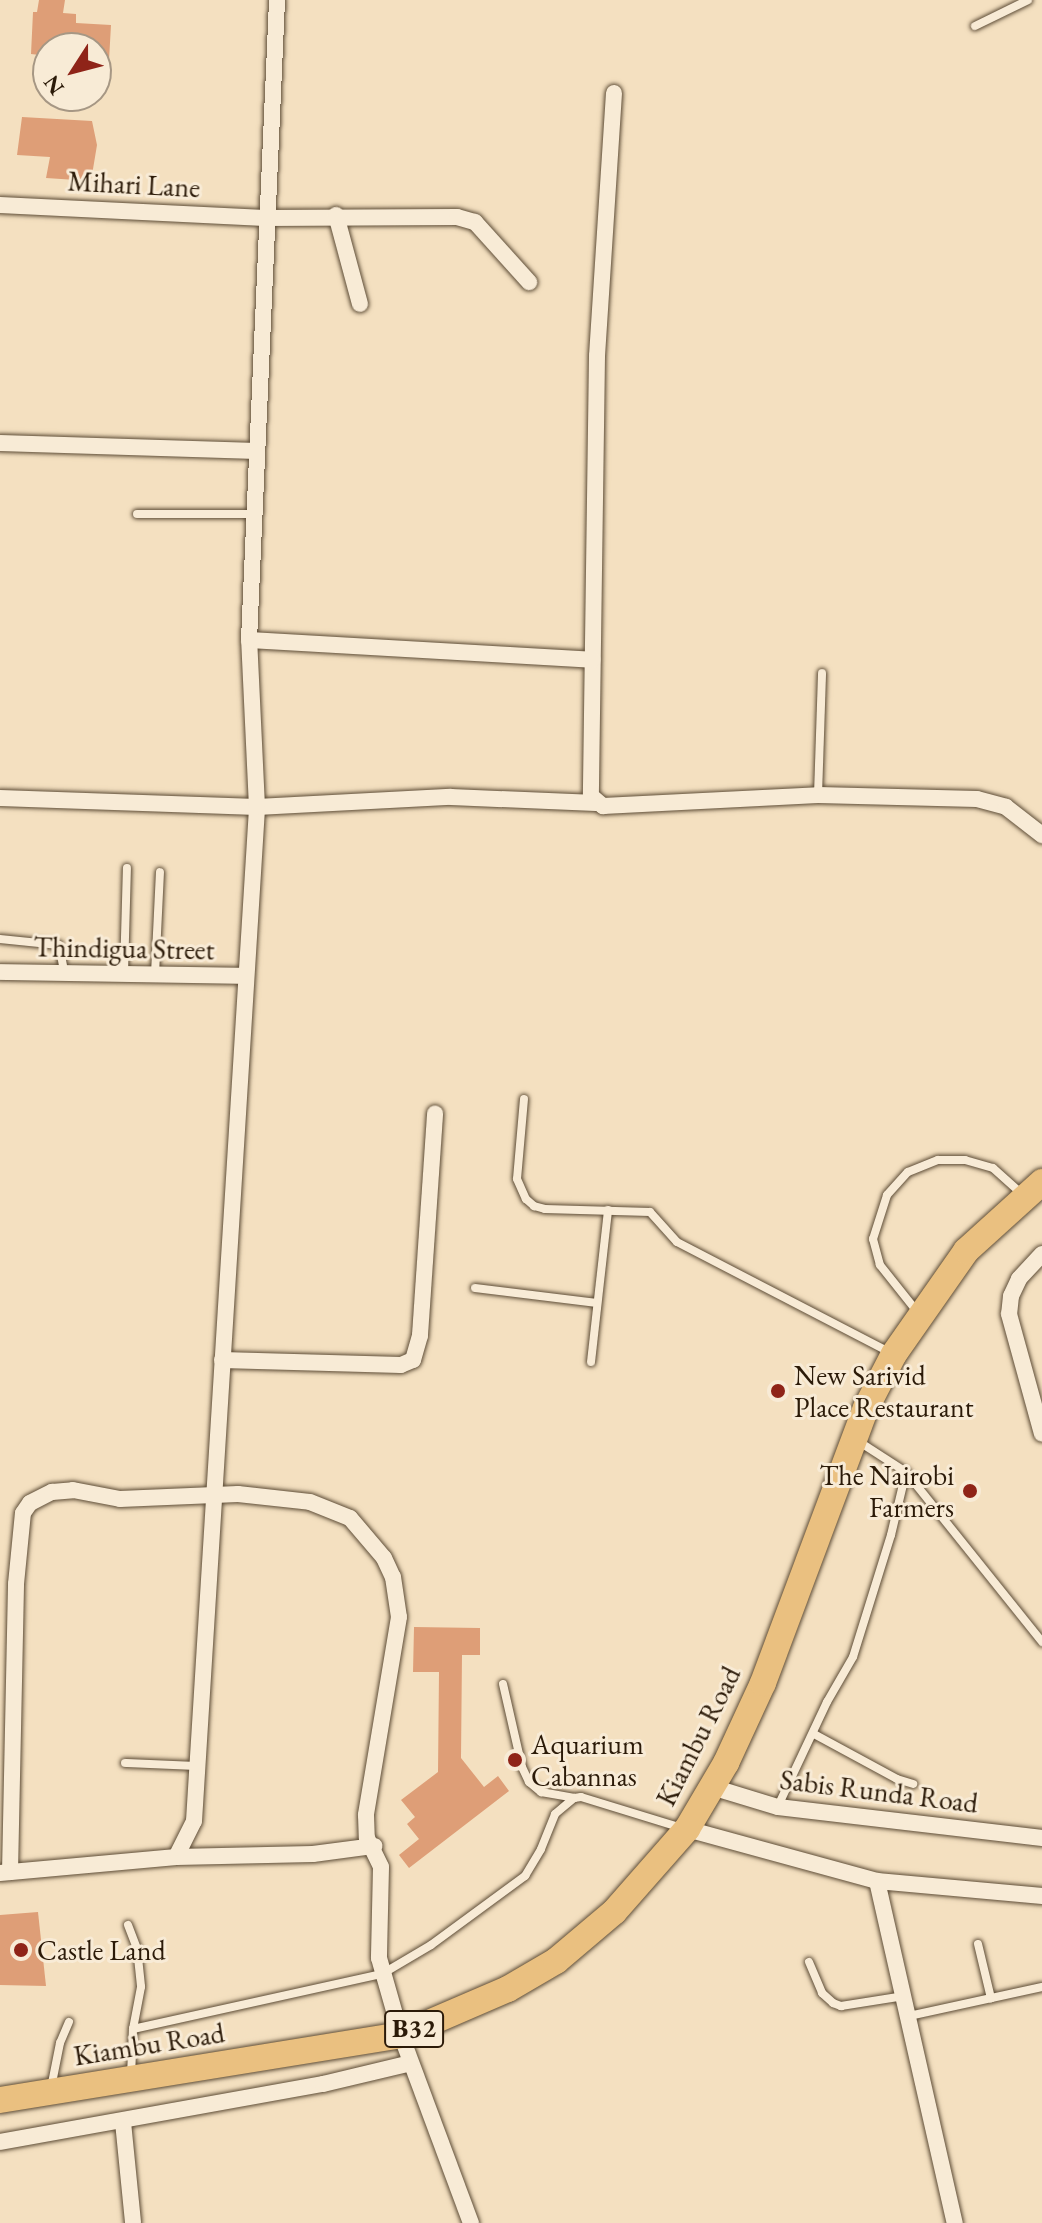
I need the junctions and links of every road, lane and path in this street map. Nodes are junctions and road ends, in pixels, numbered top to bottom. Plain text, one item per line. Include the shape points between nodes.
1 (277, 0) edge
2 (1028, 0) edge
3 (975, 26) dead end
4 (614, 93) dead end
5 (0, 205) edge
6 (336, 215) junction
7 (265, 218) junction
8 (529, 282) dead end
9 (360, 304) dead end
10 (0, 443) edge
11 (257, 451) junction
12 (137, 514) dead end
13 (254, 514) junction
14 (249, 640) junction
15 (592, 660) junction
16 (822, 673) dead end
17 (818, 795) junction
18 (0, 798) edge
19 (596, 803) junction
20 (257, 807) junction
21 (1042, 835) edge
22 (127, 868) dead end
23 (160, 872) dead end
24 (0, 939) edge
25 (64, 971) junction
26 (0, 972) edge
27 (124, 973) junction
28 (155, 974) junction
29 (246, 976) junction
30 (524, 1099) dead end
31 (435, 1114) dead end
32 (1033, 1189) edge
33 (608, 1210) junction
34 (1042, 1254) edge
35 (475, 1288) dead end
36 (597, 1303) junction
37 (920, 1315) junction
38 (894, 1354) junction
39 (222, 1360) junction
40 (591, 1362) dead end
41 (1042, 1434) edge
42 (854, 1438) junction
43 (906, 1472) junction
44 (213, 1497) junction
45 (1042, 1642) edge
46 (503, 1684) dead end
47 (814, 1734) junction
48 (125, 1763) dead end
49 (199, 1766) junction
50 (913, 1784) dead end
51 (712, 1787) junction
52 (574, 1798) junction
53 (778, 1807) junction
54 (687, 1829) junction
55 (1042, 1838) edge
56 (374, 1846) junction
57 (176, 1857) junction
58 (5, 1872) edge
59 (877, 1881) junction
60 (1042, 1896) edge
61 (128, 1925) dead end
62 (978, 1944) dead end
63 (809, 1962) dead end
64 (382, 1974) junction
65 (1042, 1987) edge
66 (905, 1996) junction
67 (991, 1998) junction
68 (909, 2016) junction
69 (69, 2022) dead end
70 (133, 2029) junction
71 (401, 2035) junction
72 (411, 2063) junction
73 (130, 2080) junction
74 (50, 2093) junction
75 (0, 2100) edge
76 (123, 2122) junction
77 (0, 2142) edge
78 (133, 2223) edge
79 (471, 2223) edge
80 (955, 2223) edge

1 - 7 street
2 - 3 lane
4 - 15 street via 597,356
5 - 7 street, Mihari Lane
6 - 7 street, Mihari Lane
6 - 8 street, Mihari Lane via 457,217 475,222
6 - 9 street
7 - 11 street
10 - 11 street
11 - 13 street
12 - 13 lane
13 - 14 street
14 - 15 street
14 - 20 street
15 - 19 street via 591,796
16 - 17 lane
17 - 19 street
17 - 21 street via 992,801
18 - 20 street
19 - 20 street via 451,797
20 - 29 street
22 - 27 lane
23 - 28 lane
24 - 25 lane via 59,945
25 - 26 street, Thindigua Street
25 - 27 street, Thindigua Street
27 - 28 street, Thindigua Street
28 - 29 street, Thindigua Street
29 - 39 street
30 - 33 lane via 517,1179 526,1199 545,1209
31 - 39 street via 420,1335 413,1360 401,1365
32 - 37 highway, Kiambu Road / B32 via 966,1251
32 - 37 lane via 993,1168 938,1160 908,1172 887,1195 873,1239 880,1265
33 - 36 lane
33 - 38 lane via 650,1212 677,1242
34 - 41 street via 1019,1279 1009,1314
35 - 36 lane
36 - 40 lane
37 - 38 highway, Kiambu Road / B32
38 - 42 highway, Kiambu Road / B32
39 - 44 street
42 - 43 lane
42 - 51 highway, Kiambu Road / B32 via 763,1683
43 - 45 lane
43 - 47 lane via 853,1657
44 - 49 street
44 - 56 street via 238,1494 310,1502 336,1511 369,1537 393,1577 399,1617 366,1815 367,1838
44 - 58 street via 120,1499 73,1490 40,1495 23,1513
46 - 52 lane via 529,1782 541,1792
47 - 50 lane
47 - 53 lane
48 - 49 lane
49 - 57 street via 194,1821
51 - 53 street, Sabis Runda Road
51 - 54 highway, Kiambu Road / B32
52 - 54 lane
52 - 64 lane via 555,1814 525,1876 467,1921
53 - 55 street, Sabis Runda Road
54 - 59 street
54 - 71 highway, Kiambu Road / B32 via 614,1912 556,1961 508,1989
56 - 57 street via 313,1854
56 - 64 street via 381,1867
57 - 58 street
59 - 60 street
59 - 66 street
61 - 70 lane via 137,1948 141,1987
62 - 67 lane
63 - 66 lane via 822,1993 841,2006
64 - 70 lane
64 - 71 street
65 - 67 lane
66 - 68 street
67 - 68 lane
68 - 80 street
69 - 74 lane
70 - 73 lane
71 - 72 street
71 - 73 highway, Kiambu Road / B32
72 - 76 street
72 - 79 street
73 - 74 highway, Kiambu Road / B32
74 - 75 highway, Kiambu Road / B32
76 - 77 street
76 - 78 street

